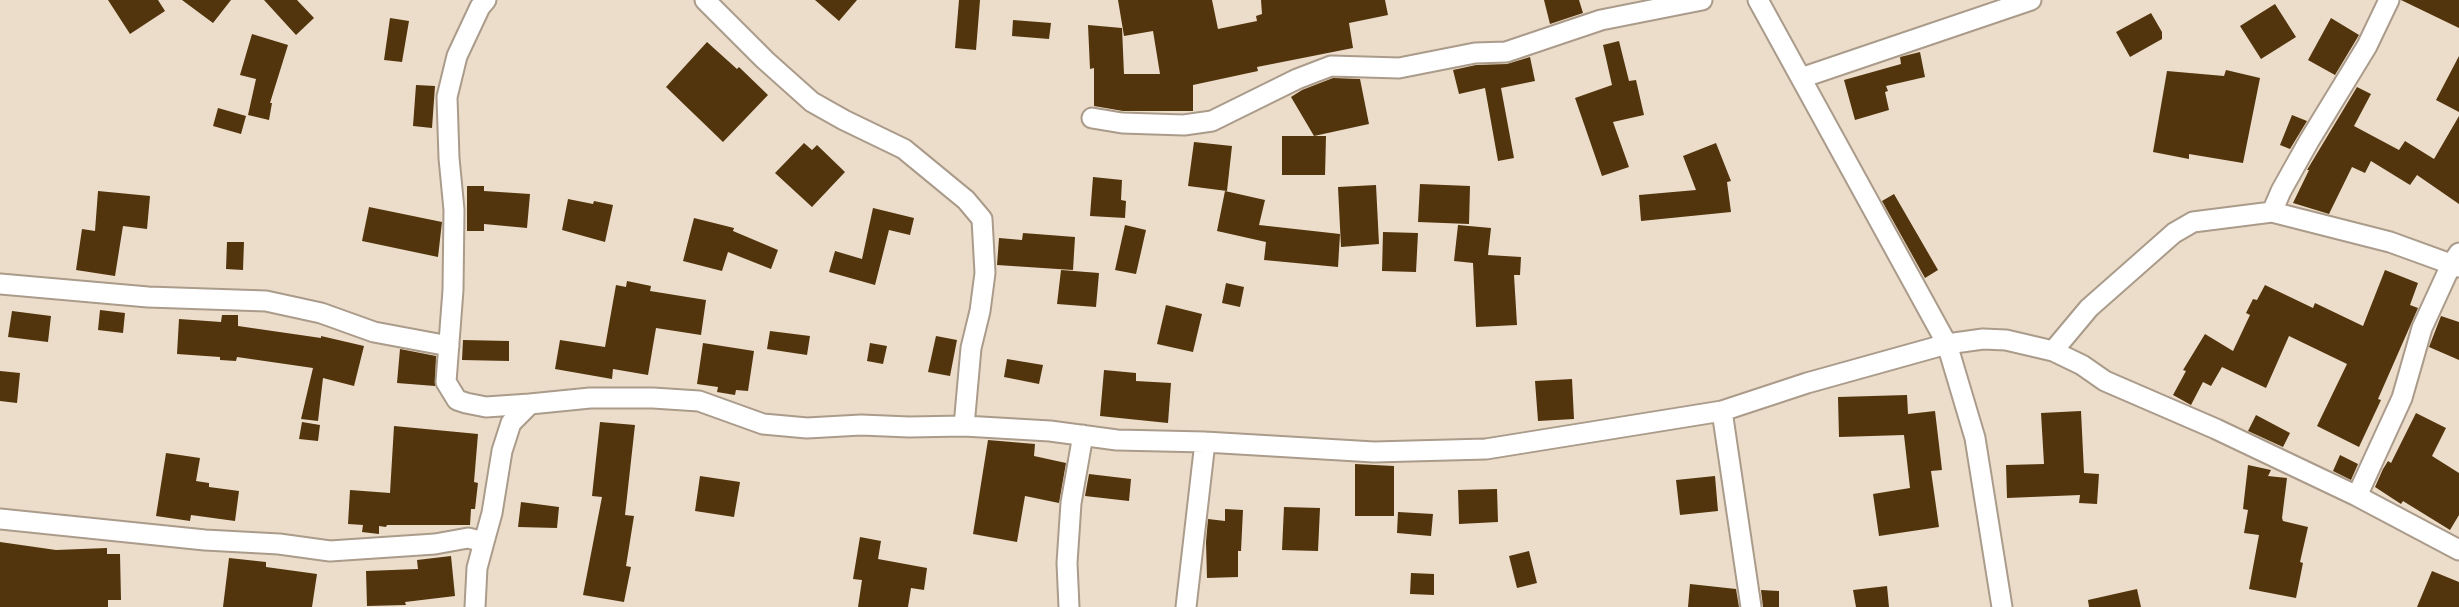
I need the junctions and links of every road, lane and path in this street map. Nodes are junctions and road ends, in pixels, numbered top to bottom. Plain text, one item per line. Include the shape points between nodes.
1 (486, 0) edge
2 (705, 0) edge
3 (1702, 0) edge
4 (1758, 0) edge
5 (2031, 0) edge
6 (2389, 0) edge
7 (1801, 78) junction
8 (1092, 118) dead end
9 (2272, 212) junction
10 (2456, 262) edge
11 (0, 284) edge
12 (1947, 344) junction
13 (449, 346) junction
14 (2053, 351) junction
15 (530, 404) junction
16 (1722, 411) junction
17 (964, 426) junction
18 (1083, 435) junction
19 (1205, 442) junction
20 (2357, 496) junction
21 (0, 519) edge
22 (484, 542) junction
23 (2459, 550) edge
24 (475, 607) edge
25 (1069, 607) edge
26 (1186, 607) edge
27 (1751, 607) edge
28 (2002, 607) edge

1 - 13 street via 457,56 447,97 454,210
2 - 17 street via 812,102 904,149 982,219 985,273 971,348
3 - 8 street via 1601,20 1506,52 1461,55 1399,68 1331,66 1212,121 1184,125
4 - 7 street
5 - 7 street
6 - 9 street
7 - 12 street
9 - 10 street
9 - 14 street via 2193,222 2174,233 2089,308
10 - 20 street via 2422,328 2402,398
11 - 13 street via 148,297 266,301
12 - 14 street via 2006,340
12 - 16 street
12 - 28 street via 1975,438
13 - 15 street via 446,382 457,400 486,407
14 - 20 street via 2105,381
15 - 17 street via 653,398 698,401 764,424 807,428
15 - 22 street via 510,423
16 - 19 street via 1486,449 1374,452
16 - 27 street
17 - 18 street
18 - 19 street
18 - 25 street via 1071,503
19 - 26 street
20 - 23 street
21 - 22 street via 330,551 468,538
22 - 24 street

